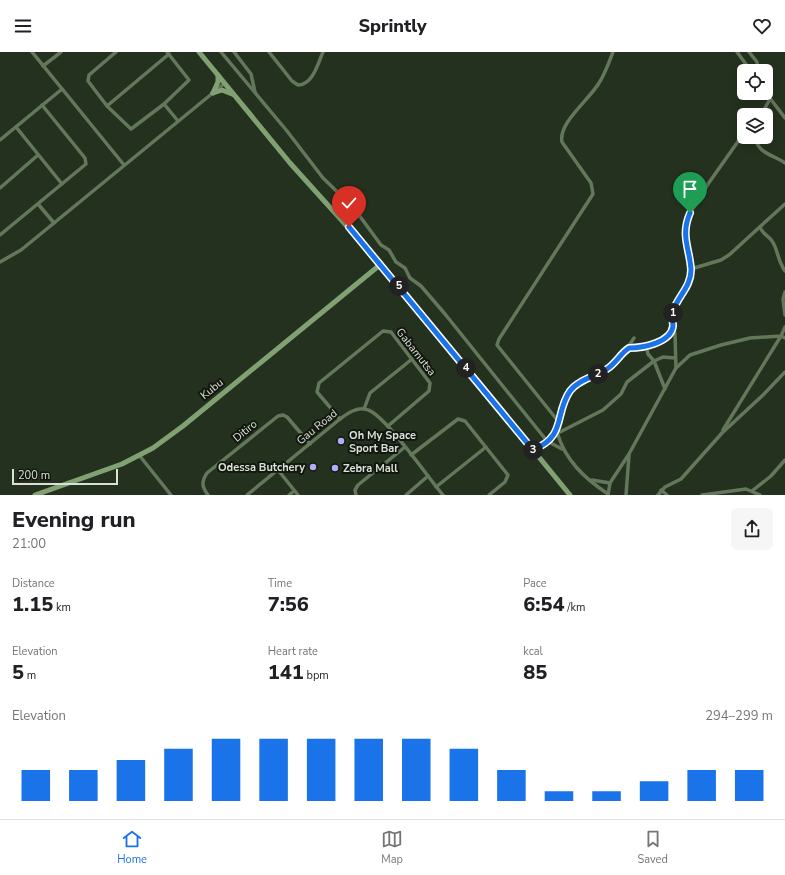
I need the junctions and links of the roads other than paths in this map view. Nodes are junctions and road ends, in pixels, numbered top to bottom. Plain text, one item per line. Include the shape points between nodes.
1 (32, 52) edge
2 (61, 52) edge
3 (116, 52) edge
4 (199, 52) edge
5 (221, 52) edge
6 (234, 52) edge
7 (269, 52) edge
8 (324, 52) edge
9 (614, 52) edge
10 (737, 52) edge
11 (749, 52) edge
12 (168, 53) edge
13 (746, 64) edge
14 (756, 64) edge
15 (44, 66) junction
16 (218, 75) junction
17 (252, 76) junction
18 (245, 81) junction
19 (225, 83) junction
20 (62, 89) junction
21 (213, 92) junction
22 (255, 93) junction
23 (236, 97) junction
24 (771, 100) edge
25 (164, 104) junction
26 (42, 105) junction
27 (107, 106) junction
28 (785, 118) edge
29 (178, 120) junction
30 (16, 127) junction
31 (0, 140) edge
32 (737, 143) edge
33 (757, 144) edge
34 (38, 155) junction
35 (785, 163) edge
36 (124, 165) junction
37 (62, 184) junction
38 (0, 188) edge
39 (38, 204) junction
40 (785, 204) edge
41 (54, 223) junction
42 (760, 227) junction
43 (0, 235) edge
44 (373, 255) junction
45 (0, 262) edge
46 (381, 264) junction
47 (691, 269) junction
48 (785, 271) edge
49 (371, 273) junction
50 (785, 292) edge
51 (785, 315) edge
52 (673, 327) junction
53 (785, 327) edge
54 (783, 337) edge
55 (634, 338) dead end
56 (646, 346) junction
57 (625, 350) junction
58 (674, 358) junction
59 (412, 359) junction
60 (654, 361) junction
61 (676, 368) junction
62 (785, 372) edge
63 (665, 389) junction
64 (364, 409) junction
65 (340, 418) junction
66 (559, 425) junction
67 (388, 426) junction
68 (557, 432) junction
69 (722, 433) junction
70 (547, 441) junction
71 (310, 444) junction
72 (405, 447) junction
73 (486, 447) junction
74 (562, 449) junction
75 (533, 450) junction
76 (629, 454) junction
77 (411, 455) junction
78 (139, 456) junction
79 (785, 460) edge
80 (278, 470) junction
81 (428, 476) junction
82 (592, 480) junction
83 (610, 484) junction
84 (436, 487) junction
85 (661, 490) junction
86 (294, 491) junction
87 (752, 491) junction
88 (608, 494) edge
89 (35, 495) edge
90 (171, 495) edge
91 (208, 495) edge
92 (248, 495) edge
93 (289, 495) edge
94 (298, 495) edge
95 (356, 495) edge
96 (406, 495) edge
97 (443, 495) edge
98 (489, 495) edge
99 (570, 495) edge
100 (626, 495) edge
101 (658, 495) edge
102 (668, 495) edge
103 (702, 495) edge
104 (760, 495) edge

1 - 15 street
2 - 15 street
3 - 27 street via 89,75 88,79 88,83
4 - 16 main road
5 - 18 street
6 - 17 street
7 - 8 street via 298,85 303,85 311,78
9 - 66 street via 599,83 566,124 561,136 562,142 591,184 593,194 497,345
10 - 13 street
11 - 14 street
12 - 25 street via 189,80
12 - 27 street
15 - 20 street
16 - 19 main road
16 - 21 main road
17 - 18 street
17 - 22 street
18 - 22 street
19 - 21 street
19 - 23 main road
20 - 26 street
20 - 36 street
21 - 23 main road via 224,90
21 - 29 street
22 - 70 street via 323,178 353,207 381,245 405,268 410,278 422,286
23 - 44 main road via 290,163
24 - 28 street
25 - 27 street via 131,128
25 - 29 street
26 - 30 street
26 - 37 street via 86,160 85,166
29 - 36 street
30 - 31 street
30 - 34 street
32 - 47 street via 687,218 685,236
33 - 35 street via 760,150
34 - 37 street
34 - 38 street
36 - 41 street
37 - 39 street
39 - 41 street
39 - 43 street
40 - 42 street
41 - 45 street via 22,250
42 - 47 street via 725,258
42 - 48 street via 772,240 778,260
44 - 46 main road
44 - 49 main road
46 - 49 main road, Kubu
46 - 75 main road
47 - 52 street via 690,282 673,311
49 - 78 main road, Kubu via 183,426
50 - 51 street
52 - 56 street via 665,338
52 - 58 street via 676,340
53 - 54 street
54 - 61 street via 750,338 721,345 690,355
54 - 69 street via 750,385
55 - 57 street
56 - 57 street
56 - 60 street
57 - 66 street via 611,366 571,389
58 - 60 street via 663,357
58 - 61 street
59 - 64 street via 370,393
59 - 65 street, Gabamutsa via 390,332 382,331 318,383 317,392
59 - 67 street, Gabamutsa via 431,387
60 - 63 street
60 - 68 street via 627,382 621,394 603,410 564,431
61 - 63 street
62 - 69 street
63 - 76 street
64 - 65 street, Gau Road via 357,409
64 - 67 street via 374,412
65 - 71 street, Gau Road
66 - 68 street
67 - 72 street
68 - 70 street
68 - 74 street
69 - 85 street via 681,479
70 - 74 street
70 - 75 street
71 - 80 street, Gau Road
71 - 91 street, Ditiro via 287,417 278,416 207,473 202,484
72 - 77 street
72 - 95 street via 358,485
73 - 77 street via 465,421 458,419
73 - 84 street
73 - 98 street via 508,475 505,482
74 - 82 street via 576,467
75 - 99 main road
76 - 83 street
76 - 100 street
77 - 81 street
78 - 89 main road, Kubu via 116,467
78 - 90 street
79 - 87 street via 771,476
80 - 86 street
80 - 92 street, Gau Road
81 - 84 street
81 - 96 street
82 - 83 street
82 - 88 street
83 - 88 street
84 - 97 street
85 - 101 street
85 - 102 street
86 - 93 street
86 - 94 street
87 - 103 street via 740,489
87 - 104 street

